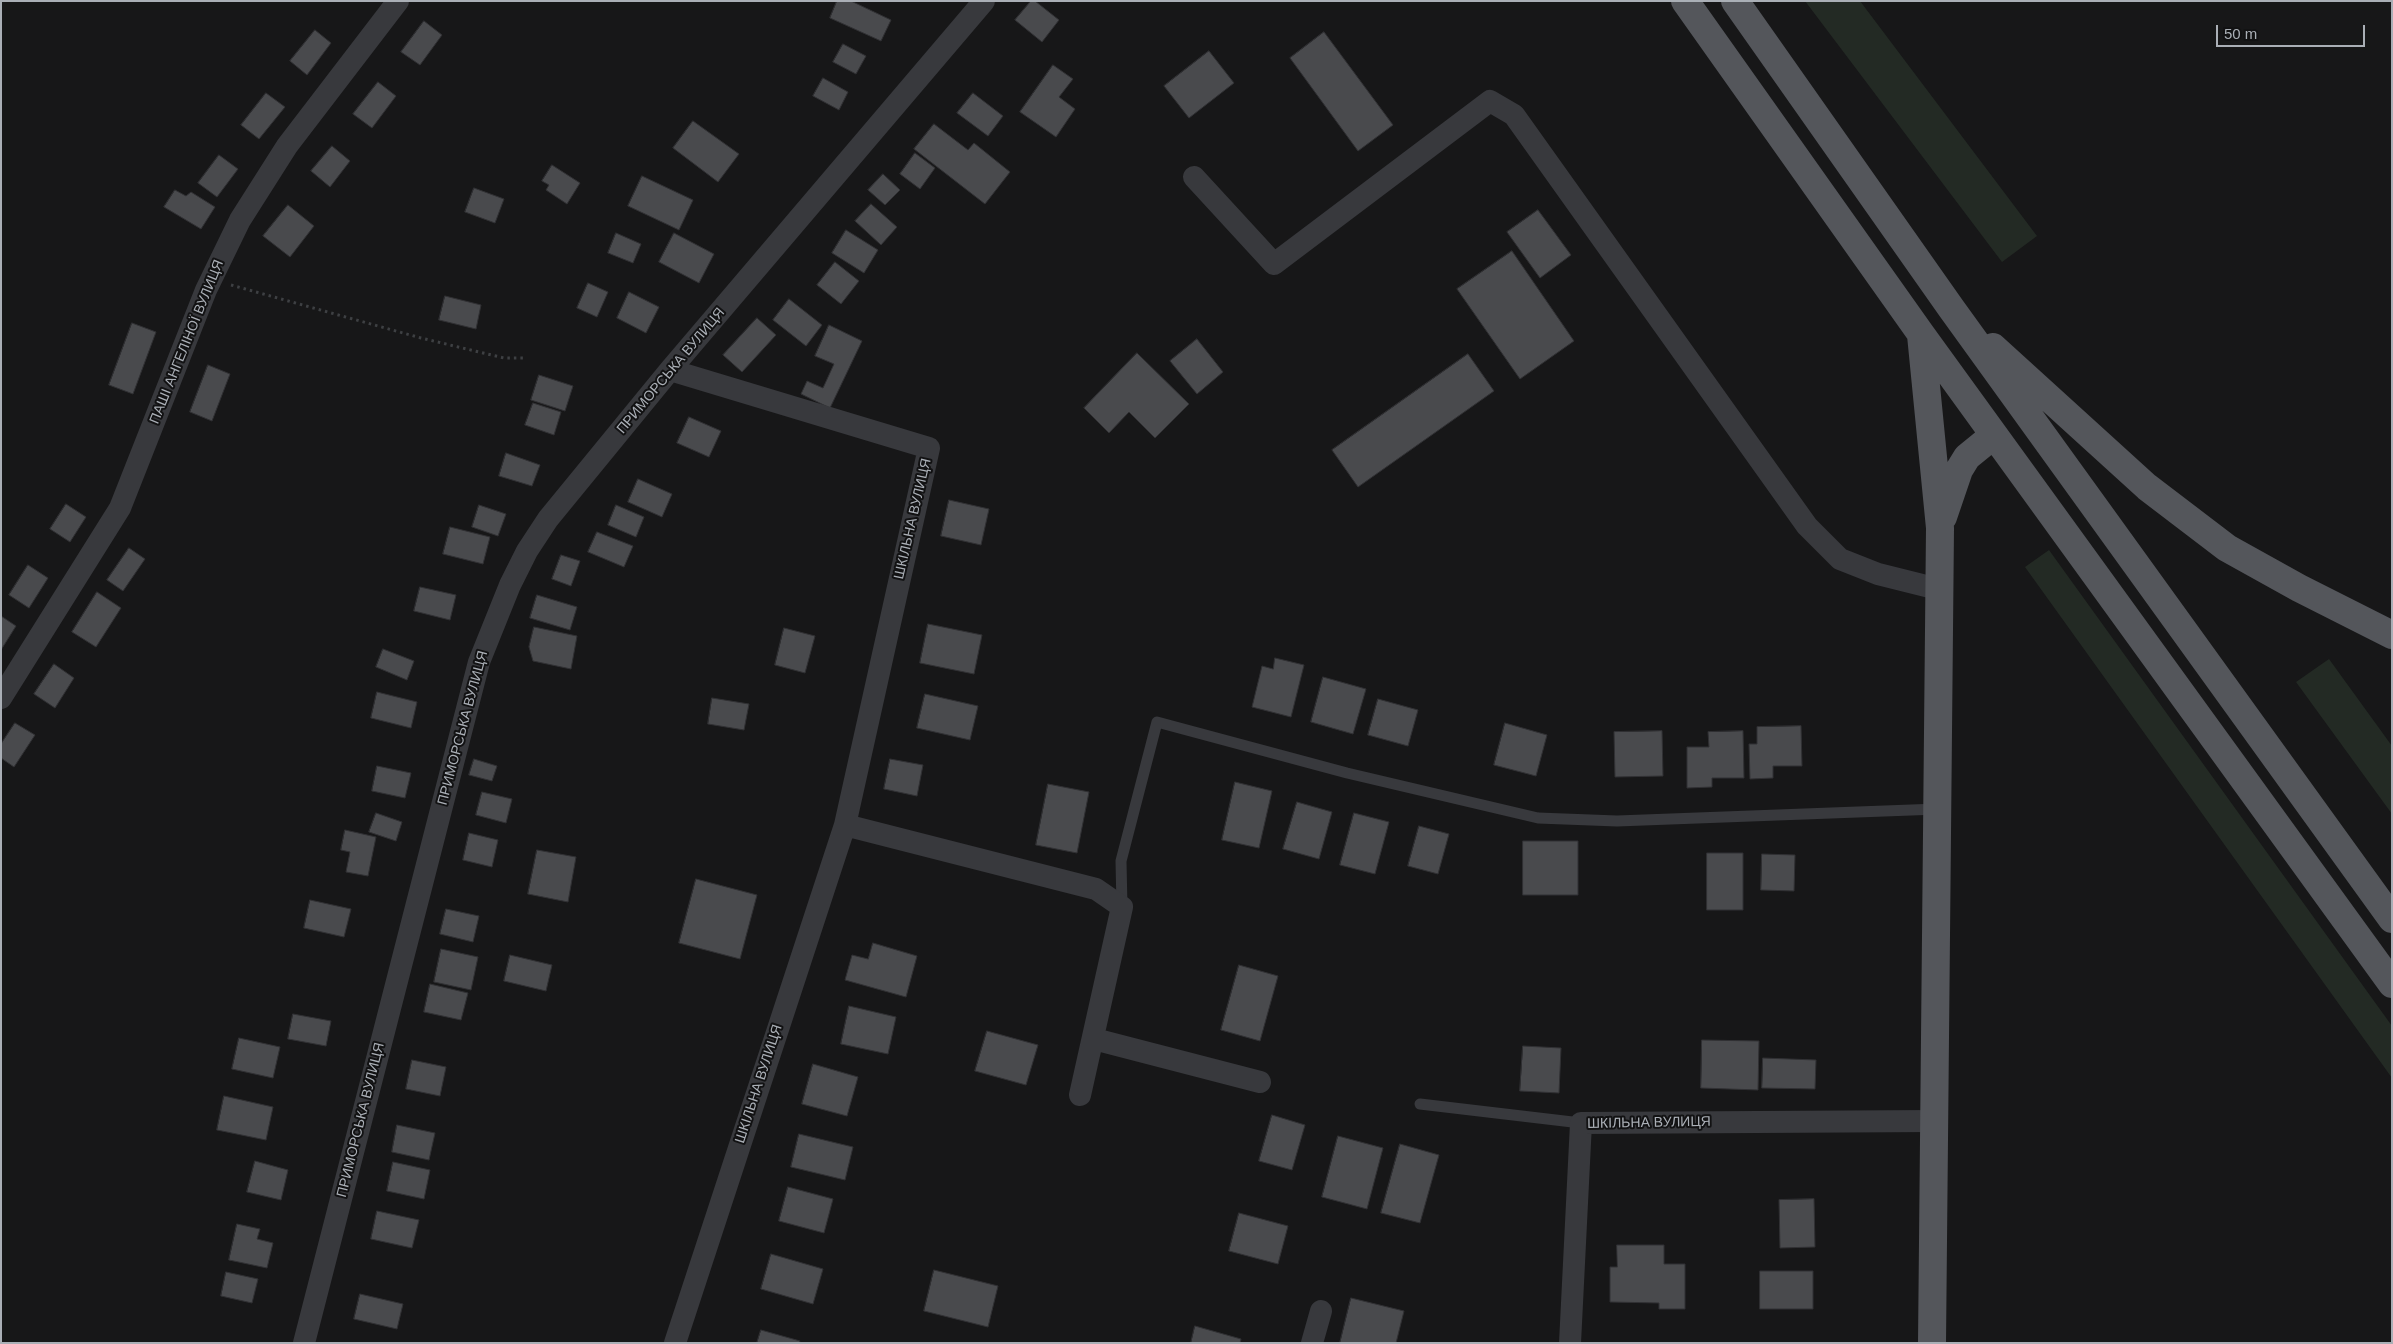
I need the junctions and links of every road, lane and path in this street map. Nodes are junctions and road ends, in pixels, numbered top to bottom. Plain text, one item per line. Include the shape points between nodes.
1 (398, 1) edge
2 (984, 1) edge
3 (1685, 1) edge
4 (1735, 1) edge
5 (1194, 177) dead end
6 (211, 279) junction
7 (1951, 308) junction
8 (1921, 334) junction
9 (523, 358) dead end
10 (670, 370) junction
11 (1994, 435) junction
12 (1940, 528) junction
13 (1938, 589) junction
14 (2392, 635) edge
15 (1, 698) edge
16 (1938, 809) junction
17 (845, 825) junction
18 (1122, 907) junction
19 (2392, 919) edge
20 (2392, 984) edge
21 (1094, 1039) junction
22 (1260, 1082) dead end
23 (1080, 1095) dead end
24 (1420, 1104) dead end
25 (1935, 1120) junction
26 (1581, 1123) junction
27 (1320, 1311) dead end
28 (304, 1343) edge
29 (675, 1343) edge
30 (1312, 1343) edge
31 (1570, 1343) edge
32 (1932, 1343) edge

1 - 6 street, ПАШІ АНГЕЛІНОЇ ВУЛИЦЯ via 287,146 240,220
2 - 10 street, ПРИМОРСЬКА ВУЛИЦЯ
3 - 8 main road
4 - 7 main road
5 - 13 street via 1274,264 1490,102 1514,115 1807,526 1840,559 1878,574
6 - 9 path via 421,338 504,358
6 - 15 street, ПАШІ АНГЕЛІНОЇ ВУЛИЦЯ via 120,508
7 - 14 main road via 2147,488 2227,548
7 - 19 main road
8 - 11 main road
8 - 12 main road
10 - 17 street, ШКІЛЬНА ВУЛИЦЯ via 929,448
10 - 28 street, ПРИМОРСЬКА ВУЛИЦЯ via 548,519 510,585 479,662
11 - 12 main road via 1968,457 1959,470
11 - 20 main road
12 - 13 main road
13 - 16 main road
16 - 18 lane via 1617,821 1538,818 1347,773 1158,722 1121,861
16 - 25 main road
17 - 18 street via 1096,889
17 - 29 street, ШКІЛЬНА ВУЛИЦЯ
18 - 21 street
21 - 22 street
21 - 23 street
24 - 26 lane
25 - 26 street, ШКІЛЬНА ВУЛИЦЯ
25 - 32 main road
26 - 31 street, ШКІЛЬНА ВУЛИЦЯ
27 - 30 street

